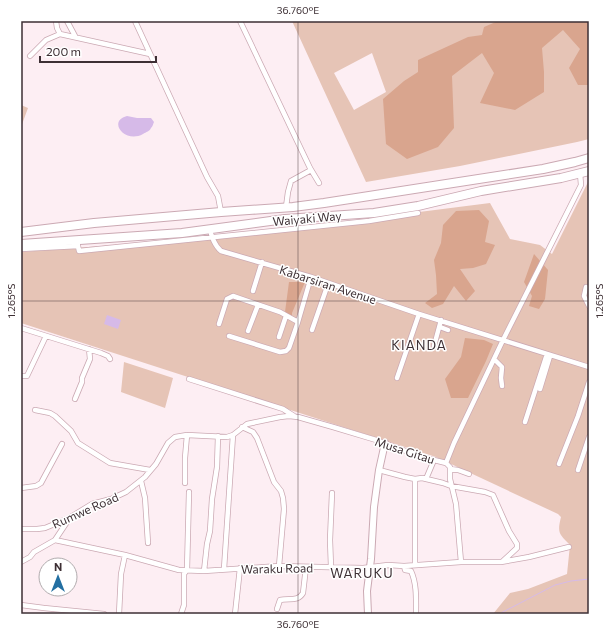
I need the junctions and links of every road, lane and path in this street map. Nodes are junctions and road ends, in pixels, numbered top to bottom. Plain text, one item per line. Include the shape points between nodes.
1 (56, 21) edge
2 (67, 21) edge
3 (135, 21) edge
4 (240, 21) edge
5 (60, 34) junction
6 (75, 36) junction
7 (150, 54) junction
8 (30, 56) dead end
9 (589, 158) edge
10 (311, 170) junction
11 (589, 171) edge
12 (580, 173) junction
13 (319, 183) dead end
14 (287, 207) junction
15 (230, 211) junction
16 (221, 212) junction
17 (418, 213) dead end
18 (290, 219) junction
19 (234, 226) junction
20 (21, 232) edge
21 (211, 233) junction
22 (77, 243) junction
23 (21, 244) edge
24 (21, 249) edge
25 (262, 262) junction
26 (311, 277) junction
27 (328, 284) junction
28 (586, 287) dead end
29 (253, 291) dead end
30 (258, 305) junction
31 (589, 306) edge
32 (420, 314) junction
33 (286, 316) junction
34 (441, 320) junction
35 (298, 322) junction
36 (219, 324) dead end
37 (21, 328) edge
38 (440, 328) junction
39 (312, 330) dead end
40 (448, 330) dead end
41 (248, 331) dead end
42 (46, 336) junction
43 (228, 336) dead end
44 (279, 337) dead end
45 (503, 340) junction
46 (434, 346) dead end
47 (89, 349) junction
48 (548, 355) junction
49 (110, 359) dead end
50 (494, 359) junction
51 (589, 367) edge
52 (21, 376) edge
53 (397, 378) dead end
54 (189, 379) dead end
55 (589, 382) edge
56 (502, 386) dead end
57 (540, 390) dead end
58 (75, 399) dead end
59 (35, 410) dead end
60 (298, 417) junction
61 (525, 422) dead end
62 (242, 427) junction
63 (187, 435) junction
64 (233, 435) junction
65 (218, 436) junction
66 (589, 437) edge
67 (385, 443) junction
68 (62, 444) dead end
69 (434, 460) junction
70 (446, 463) junction
71 (559, 464) dead end
72 (450, 469) junction
73 (150, 470) junction
74 (379, 470) junction
75 (578, 470) dead end
76 (469, 474) dead end
77 (143, 479) junction
78 (415, 479) junction
79 (426, 479) junction
80 (185, 483) dead end
81 (451, 486) junction
82 (21, 488) edge
83 (189, 492) dead end
84 (332, 493) dead end
85 (69, 518) junction
86 (21, 529) edge
87 (55, 540) junction
88 (148, 543) dead end
89 (569, 546) dead end
90 (125, 555) junction
91 (21, 562) edge
92 (461, 562) junction
93 (501, 562) junction
94 (415, 564) junction
95 (279, 566) junction
96 (404, 566) junction
97 (306, 567) junction
98 (331, 567) junction
99 (370, 567) junction
100 (240, 568) junction
101 (224, 569) junction
102 (187, 570) junction
103 (204, 570) junction
104 (21, 605) edge
105 (277, 609) dead end
106 (104, 614) edge
107 (119, 614) edge
108 (181, 614) edge
109 (235, 614) edge
110 (368, 614) edge
111 (416, 614) edge

1 - 5 street
2 - 6 street
3 - 7 street
4 - 10 street
5 - 6 street
5 - 8 street via 46,40
6 - 7 street
7 - 16 street via 218,196
9 - 14 highway, Waiyaki Way via 479,180
10 - 13 street
10 - 14 street via 291,182
11 - 12 highway, Waiyaki Way
12 - 18 highway, Waiyaki Way via 374,213
12 - 45 street, Musa Gitau via 581,185
14 - 15 highway, Waiyaki Way
14 - 18 highway via 286,214
15 - 16 highway, Waiyaki Way
15 - 19 highway via 228,221
16 - 20 highway, Waiyaki Way
17 - 21 street via 369,221
18 - 19 highway, Waiyaki Way
19 - 21 highway, Waiyaki Way
21 - 22 highway, Waiyaki Way via 182,233
21 - 25 street, Kabarsiran Avenue via 221,252
22 - 23 highway, Waiyaki Way
22 - 24 street
25 - 26 street, Kabarsiran Avenue
25 - 29 street
26 - 27 street, Kabarsiran Avenue
26 - 35 street
27 - 32 street, Kabarsiran Avenue
27 - 39 street
28 - 31 street via 584,296
30 - 33 street
30 - 36 street via 233,296 229,297
30 - 41 street
32 - 34 street, Kabarsiran Avenue
32 - 53 street
33 - 35 street
33 - 44 street
34 - 38 street
34 - 45 street, Kabarsiran Avenue
35 - 43 street via 289,348 283,352
37 - 42 street
38 - 40 street
38 - 46 street
42 - 47 street
42 - 52 street via 27,376
45 - 48 street, Kabarsiran Avenue
45 - 50 street, Musa Gitau
47 - 49 street
47 - 58 street via 90,359
48 - 51 street, Kabarsiran Avenue
48 - 57 street
48 - 61 street
50 - 56 street via 502,367
50 - 70 street, Musa Gitau
54 - 60 street via 283,409
55 - 71 street
59 - 73 street via 55,416 71,431 78,443 110,463
60 - 62 street, Musa Gitau via 255,421
60 - 67 street, Musa Gitau
62 - 64 street, Musa Gitau
62 - 95 street via 253,432 257,438 283,498
63 - 65 street
63 - 73 street via 175,437 168,443
63 - 80 street
64 - 65 street
64 - 101 street
65 - 103 street via 217,467
66 - 75 street
67 - 69 street, Musa Gitau
67 - 74 street
68 - 82 street via 41,483
69 - 70 street, Musa Gitau
69 - 79 street
70 - 72 street
72 - 76 street
72 - 81 street
73 - 77 street
74 - 78 street
74 - 99 street
77 - 85 street, Rumwe Road via 122,494 92,504
77 - 88 street
78 - 79 street
78 - 94 street
79 - 81 street
81 - 92 street via 456,504
81 - 93 street via 493,495 517,544 515,552
83 - 102 street
84 - 98 street
85 - 86 street, Rumwe Road via 45,528
85 - 87 street
87 - 90 street, Waraku Road
87 - 91 street
89 - 93 street, Waraku Road
90 - 102 street, Waraku Road
90 - 107 street via 121,574
92 - 93 street, Waraku Road
92 - 94 street, Waraku Road
94 - 96 street, Waraku Road
95 - 97 street, Waraku Road
95 - 100 street, Waraku Road
96 - 99 street, Waraku Road
96 - 111 street via 413,576
97 - 98 street, Waraku Road
97 - 105 street via 302,596 297,599 280,600
98 - 99 street, Waraku Road
99 - 110 street via 366,591
100 - 101 street, Waraku Road
100 - 109 street
101 - 103 street, Waraku Road
102 - 103 street, Waraku Road
102 - 108 street via 184,574 184,604
104 - 106 street

